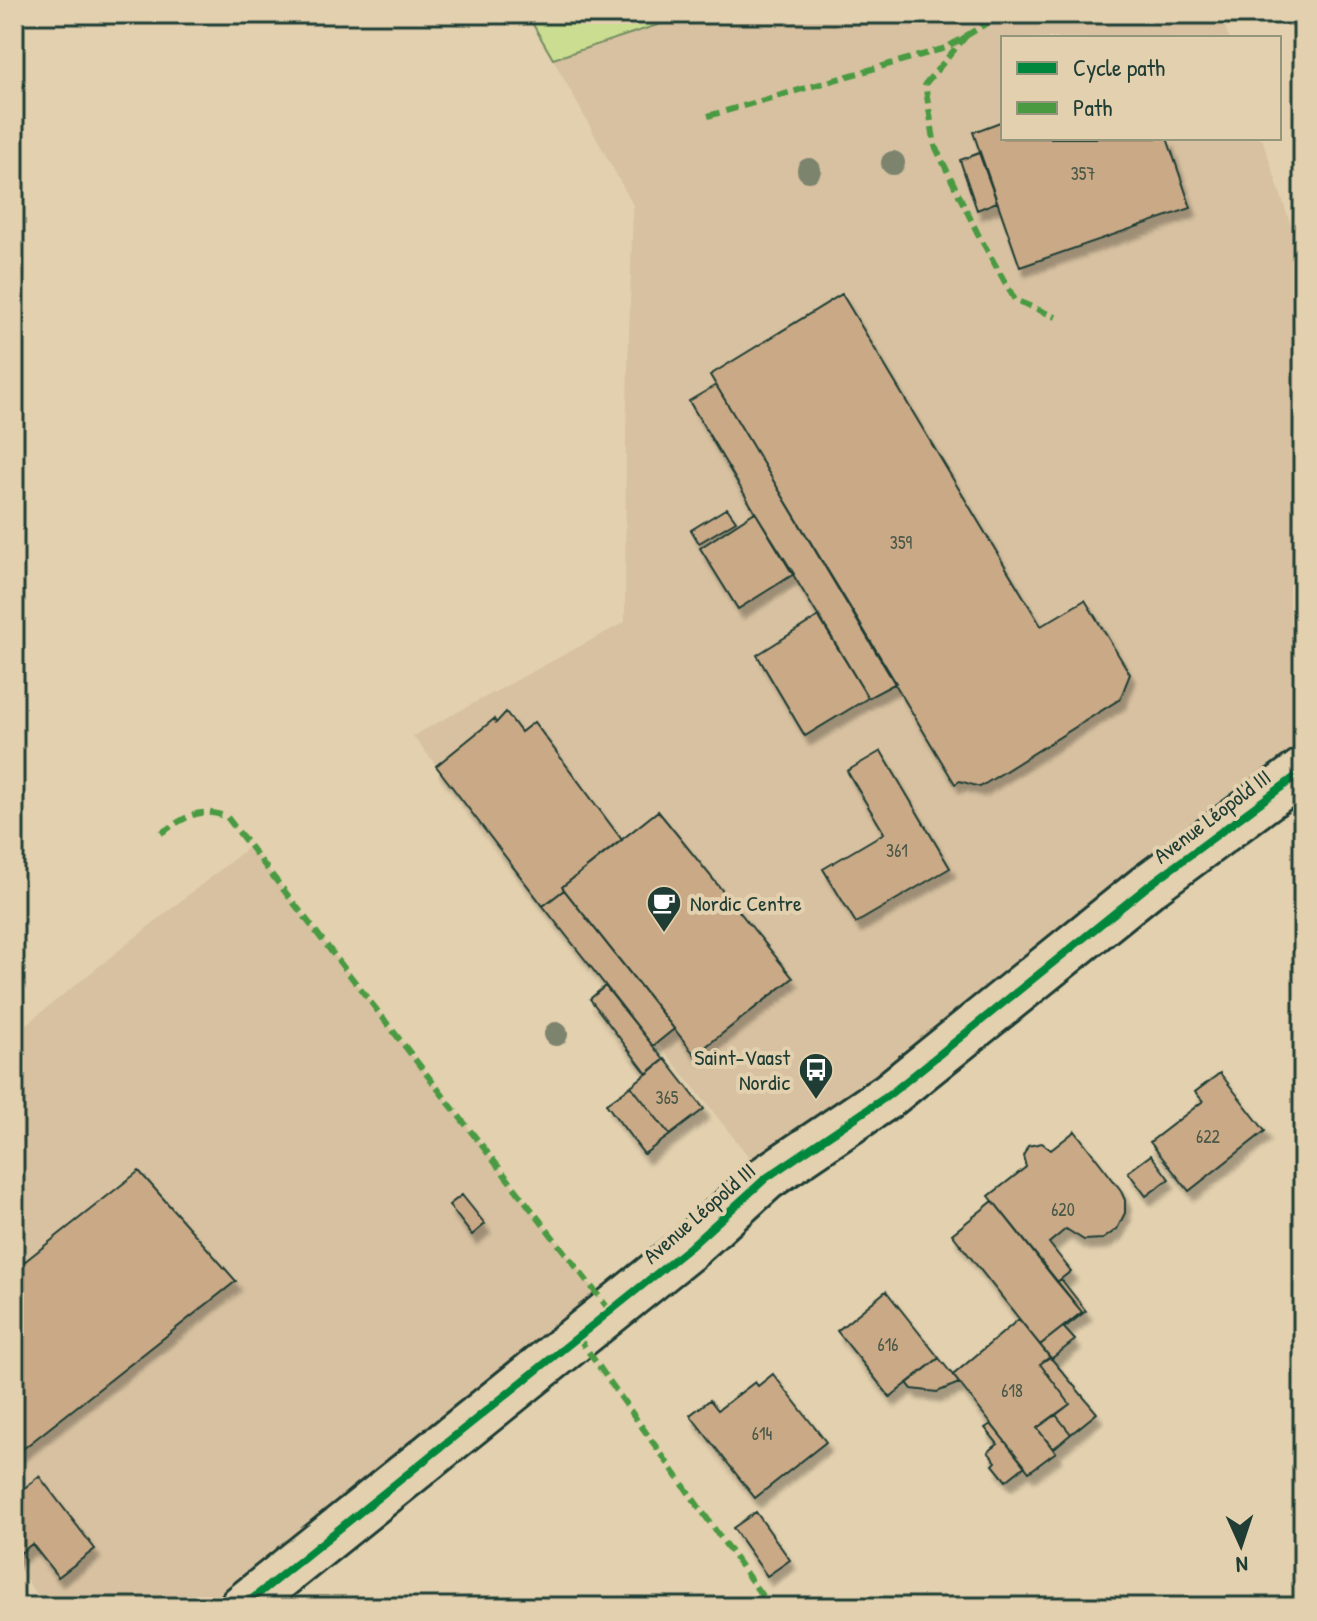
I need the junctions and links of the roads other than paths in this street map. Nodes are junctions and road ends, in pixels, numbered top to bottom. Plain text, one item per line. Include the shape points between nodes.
1 (1303, 771) edge
2 (242, 1607) edge

1 - 2 main road, Avenue Léopold III via 1148,886 889,1095 766,1178 667,1266

